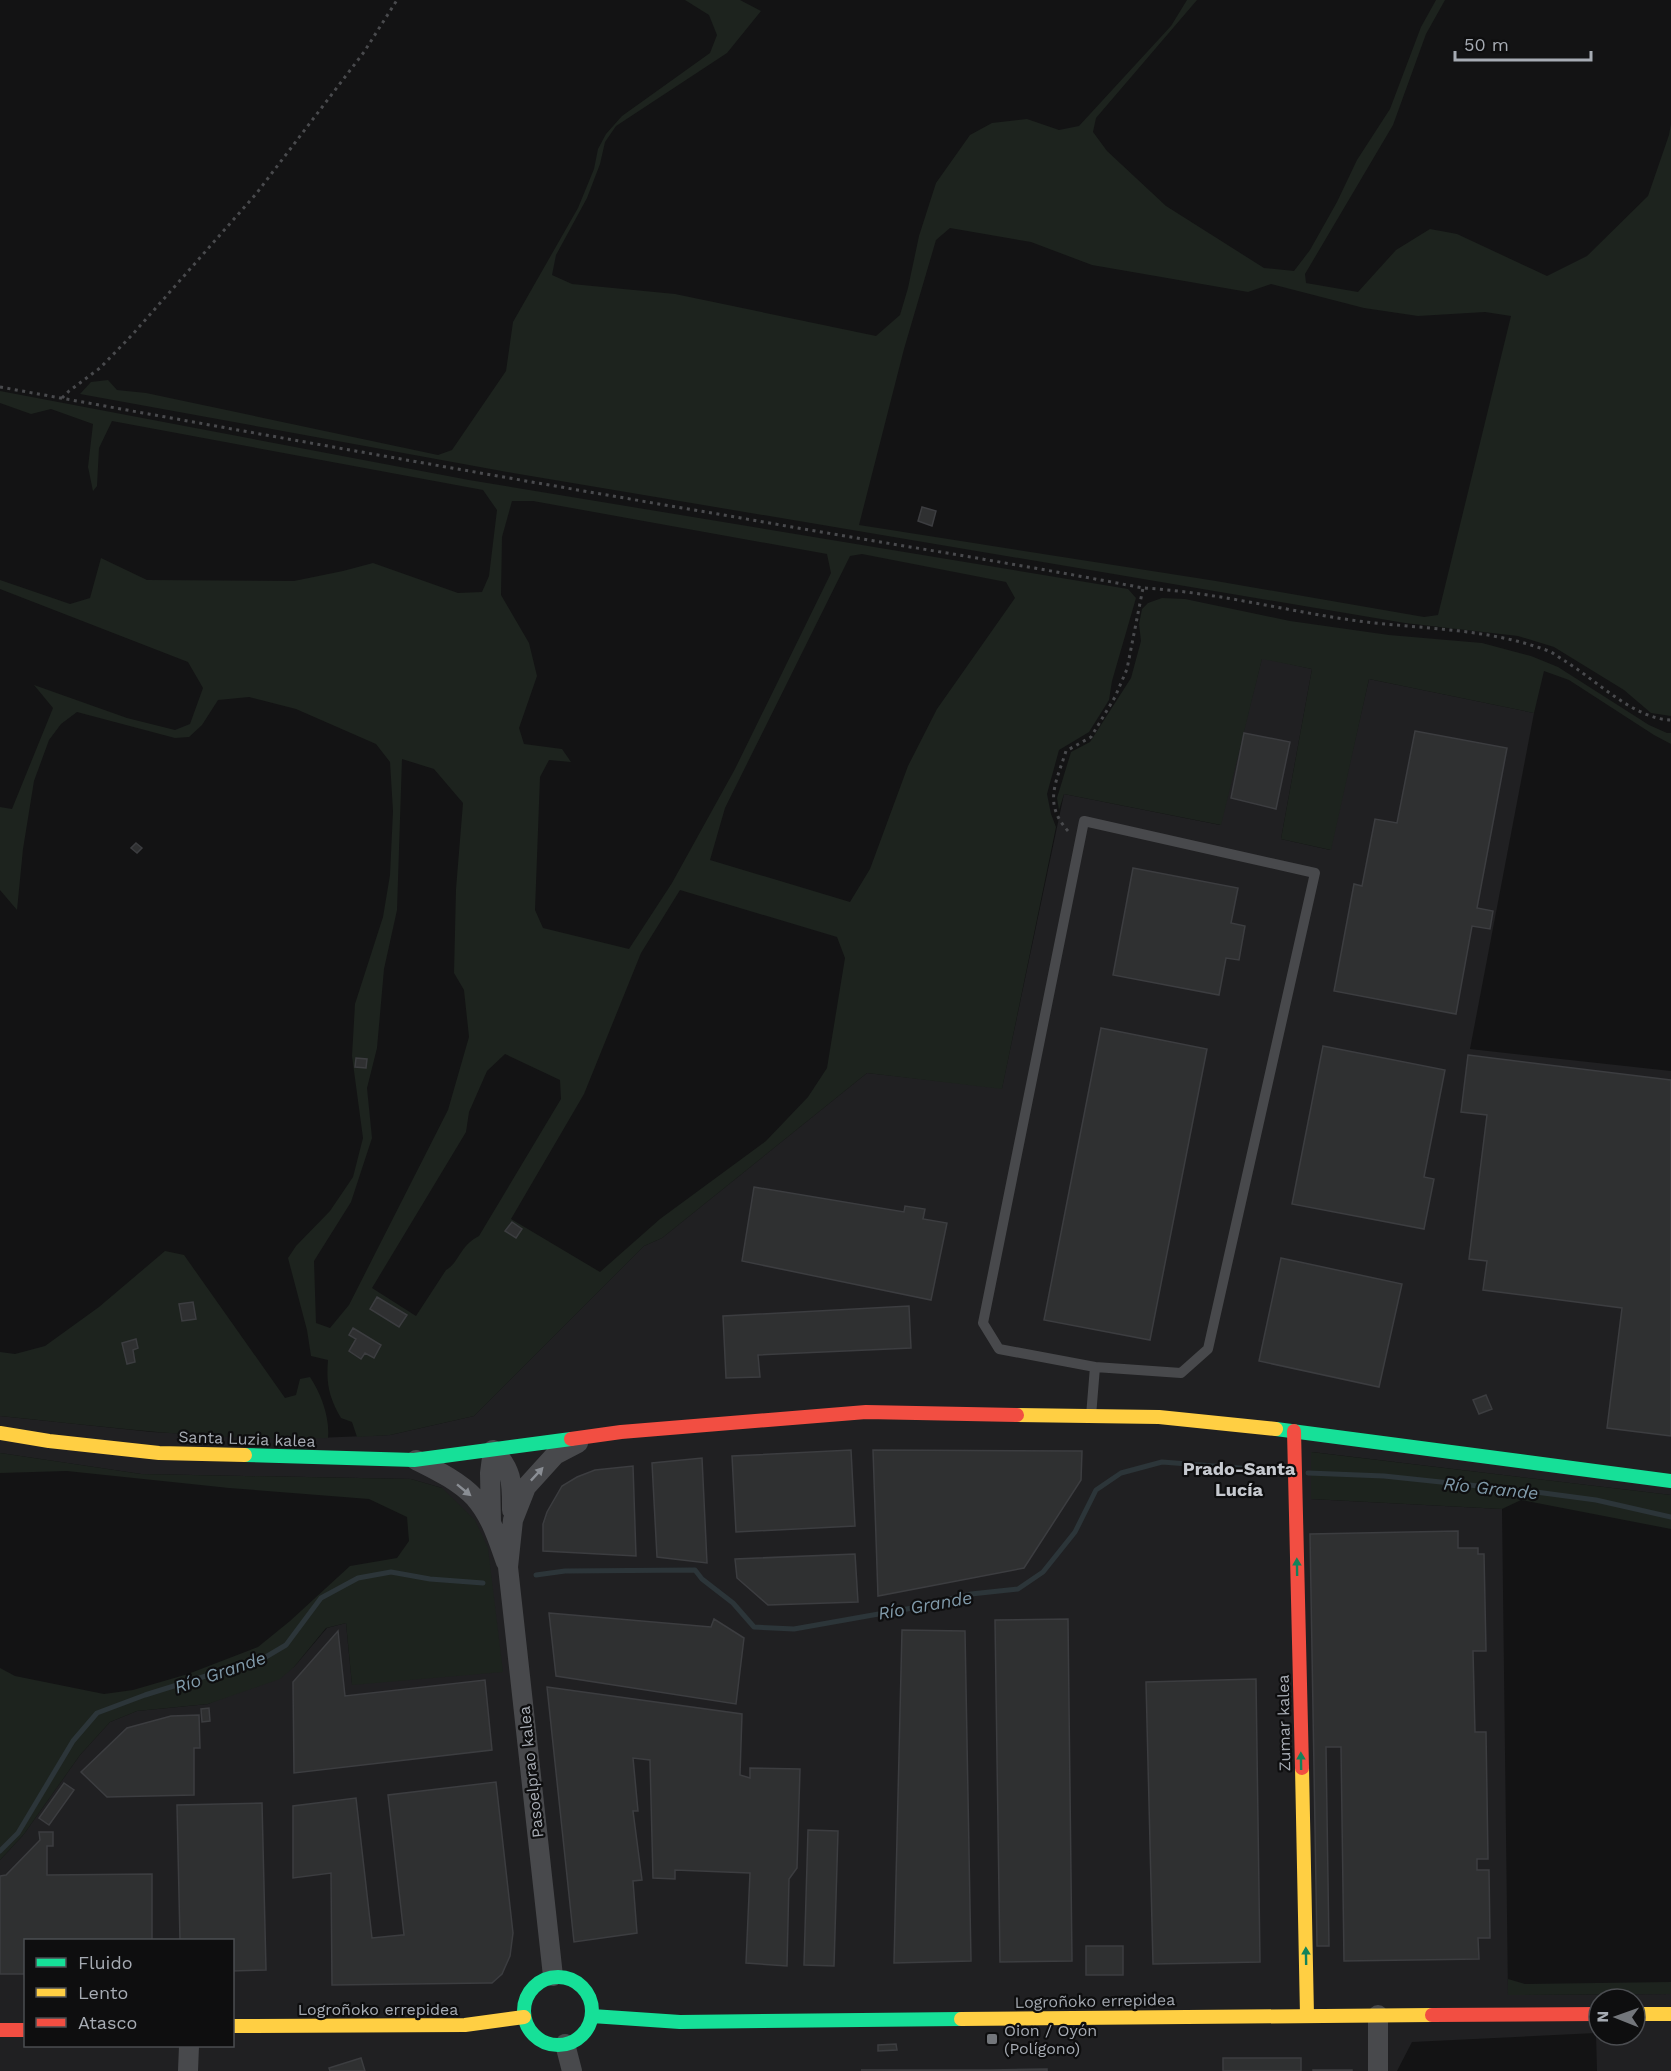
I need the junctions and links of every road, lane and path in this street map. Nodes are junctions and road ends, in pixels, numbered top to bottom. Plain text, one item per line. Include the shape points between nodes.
1 (397, 0) edge
2 (0, 387) edge
3 (62, 398) junction
4 (1143, 588) junction
5 (1671, 720) edge
6 (1080, 843) junction
7 (1095, 1367) junction
8 (1091, 1416) junction
9 (1294, 1431) junction
10 (0, 1433) edge
11 (591, 1436) junction
12 (494, 1450) junction
13 (414, 1460) junction
14 (1671, 1481) edge
15 (513, 1520) junction
16 (491, 1523) junction
17 (508, 1567) junction
18 (553, 1977) junction
19 (1378, 2014) junction
20 (1587, 2014) edge
21 (1647, 2014) edge
22 (1671, 2014) edge
23 (1307, 2015) junction
24 (592, 2016) junction
25 (524, 2017) junction
26 (234, 2026) edge
27 (0, 2030) edge
28 (24, 2030) edge
29 (565, 2044) junction
30 (189, 2047) edge
31 (188, 2071) edge
32 (572, 2071) edge
33 (1378, 2071) edge

1 - 3 path via 364,52 256,194 100,369
2 - 3 path
3 - 4 path
4 - 5 path via 1358,621 1489,635 1548,650 1627,704
4 - 6 path via 1127,669 1115,697 1090,737 1066,751 1052,795 1058,819
6 - 7 lane via 983,1323 999,1349
6 - 7 lane via 1084,821 1315,873 1208,1349 1180,1373
7 - 8 lane
8 - 9 street, Santa Luzia kalea via 1159,1417
8 - 11 street, Santa Luzia kalea via 866,1412
9 - 14 street, Santa Luzia kalea
23 -> 9 street, Zumar kalea
10 - 13 street, Santa Luzia kalea via 159,1453
11 - 12 street, Santa Luzia kalea
15 -> 11 street via 526,1487 555,1455
12 - 13 street, Santa Luzia kalea
12 - 15 street via 511,1478
12 - 16 street via 490,1473
13 -> 16 street via 446,1475 475,1498
15 - 17 street
16 - 17 street
17 - 18 street, Pasoelprao kalea
18 - 24 street via 569,1978 582,1987 590,2000
18 - 25 street via 534,1986 527,1995
19 - 20 street, Logroñoko errepidea
19 - 23 street, Logroñoko errepidea
19 - 33 street
21 - 22 street
23 - 24 street, Logroñoko errepidea via 680,2022
24 - 29 street via 577,2039
25 - 26 street, Logroñoko errepidea via 465,2025
25 - 29 street via 534,2036 543,2042
27 - 28 street
29 - 32 street
30 - 31 street

